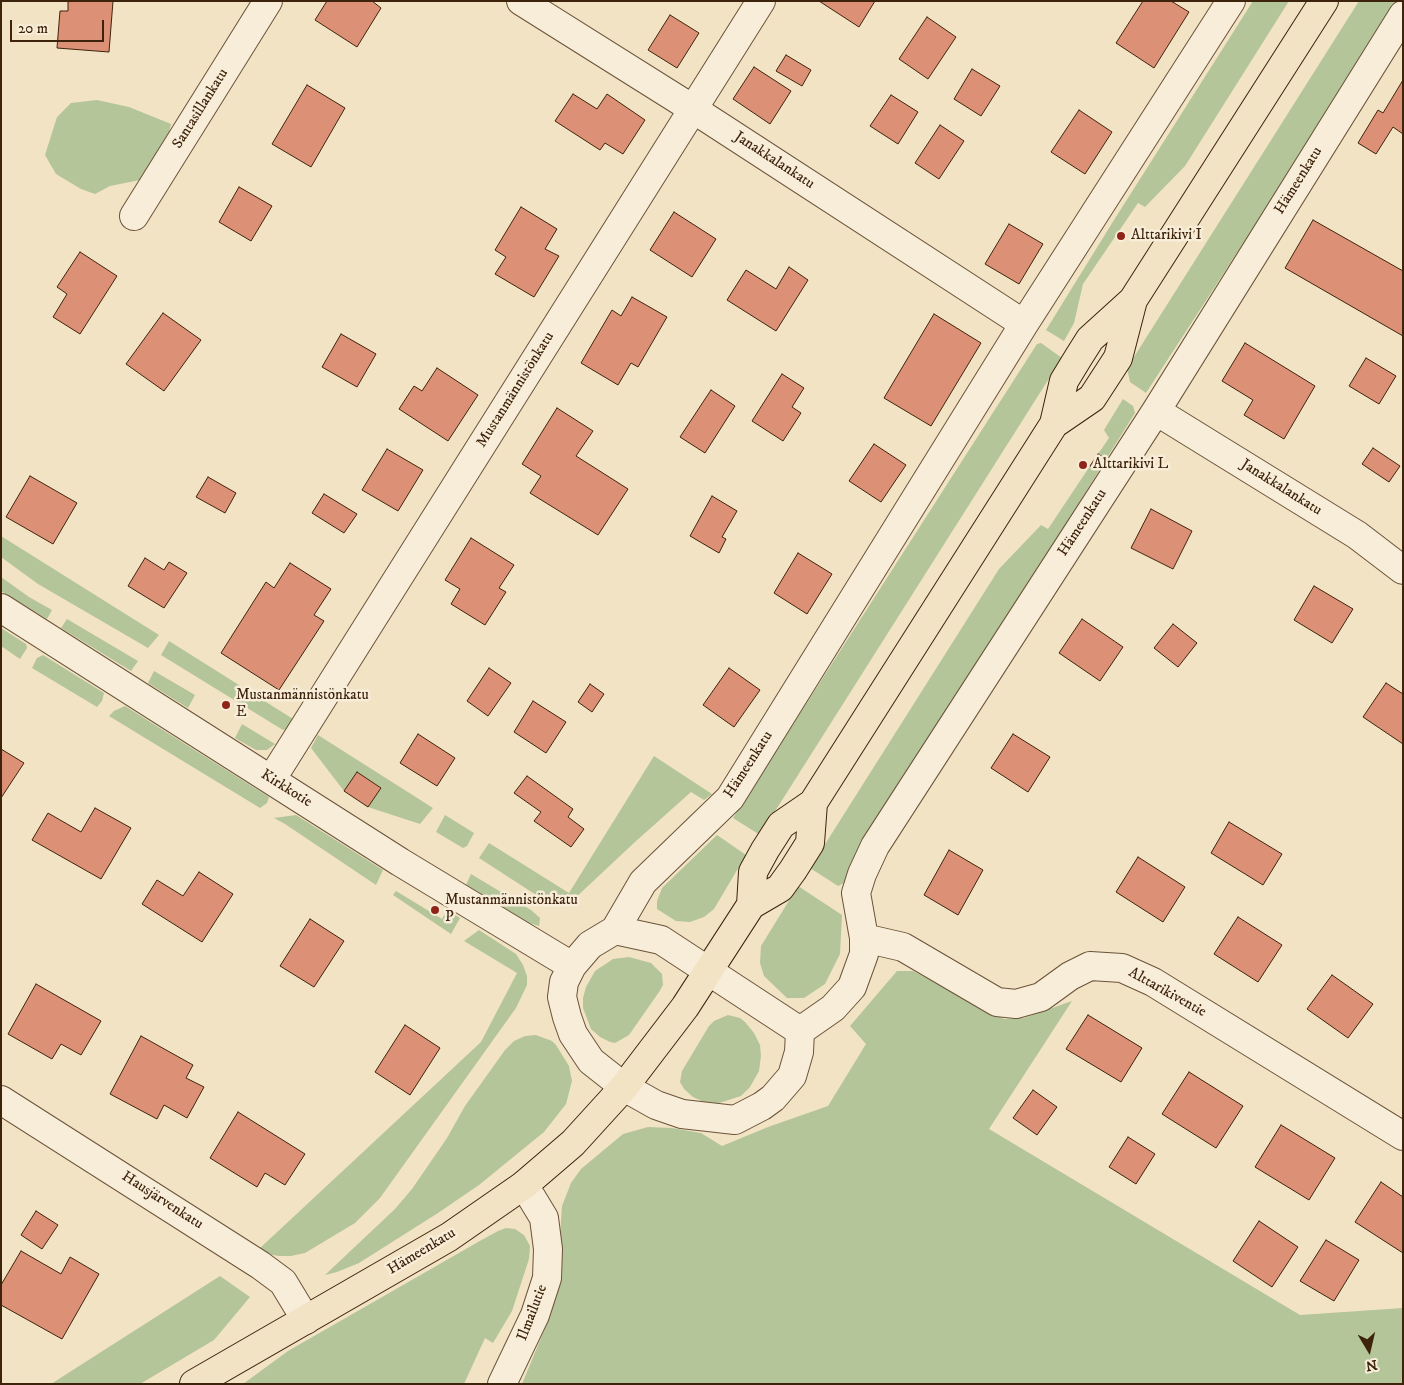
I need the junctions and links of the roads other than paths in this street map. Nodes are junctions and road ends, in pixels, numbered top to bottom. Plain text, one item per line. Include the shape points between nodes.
1 (268, 1) edge
2 (521, 1) edge
3 (761, 1) edge
4 (1232, 1) edge
5 (1324, 1) edge
6 (1403, 15) edge
7 (693, 109) junction
8 (134, 216) dead end
9 (1024, 324) junction
10 (1156, 411) junction
11 (1403, 570) edge
12 (1, 608) edge
13 (271, 780) junction
14 (615, 930) junction
15 (864, 938) junction
16 (572, 966) junction
17 (710, 971) junction
18 (800, 1031) junction
19 (624, 1086) junction
20 (1, 1100) edge
21 (1403, 1136) edge
22 (524, 1185) junction
23 (306, 1320) junction
24 (194, 1384) edge
25 (502, 1384) edge

1 - 8 street, Santasillankatu
2 - 7 street, Janakkalankatu
3 - 7 street, Mustanmännistönkatu
4 - 9 street, Hämeenkatu
5 - 17 main road, Hämeenkatu via 1133,300 1118,358 1092,398 1054,424 813,803 781,825 765,850 753,872 751,905
6 - 10 street, Hämeenkatu
7 - 9 street, Janakkalankatu
7 - 13 street, Mustanmännistönkatu
9 - 14 street, Hämeenkatu via 730,798 643,882
10 - 11 street, Janakkalankatu via 1357,535
10 - 15 street, Hämeenkatu via 875,846 856,893
12 - 13 street, Kirkkotie
13 - 16 street, Kirkkotie
14 - 16 street, Hämeenkatu via 590,945
14 - 17 street via 661,940
15 - 18 street, Hämeenkatu via 864,954 852,987 833,1008
15 - 21 street, Alttarikiventie via 903,947 997,1002 1016,1004 1041,997 1090,966 1122,968 1154,982
16 - 19 street, Hämeenkatu via 564,982 562,997 573,1034 591,1061
17 - 18 street
17 - 19 main road, Hämeenkatu
18 - 19 street, Hämeenkatu via 799,1052 792,1076 773,1098 734,1120 682,1114 656,1105
19 - 22 main road, Hämeenkatu via 573,1143
20 - 23 street, Hausjärvenkatu via 260,1265 282,1282
22 - 23 main road, Hämeenkatu via 449,1237
22 - 25 street, Ilmailutie via 544,1218 547,1278 535,1315
23 - 24 main road, Hämeenkatu

